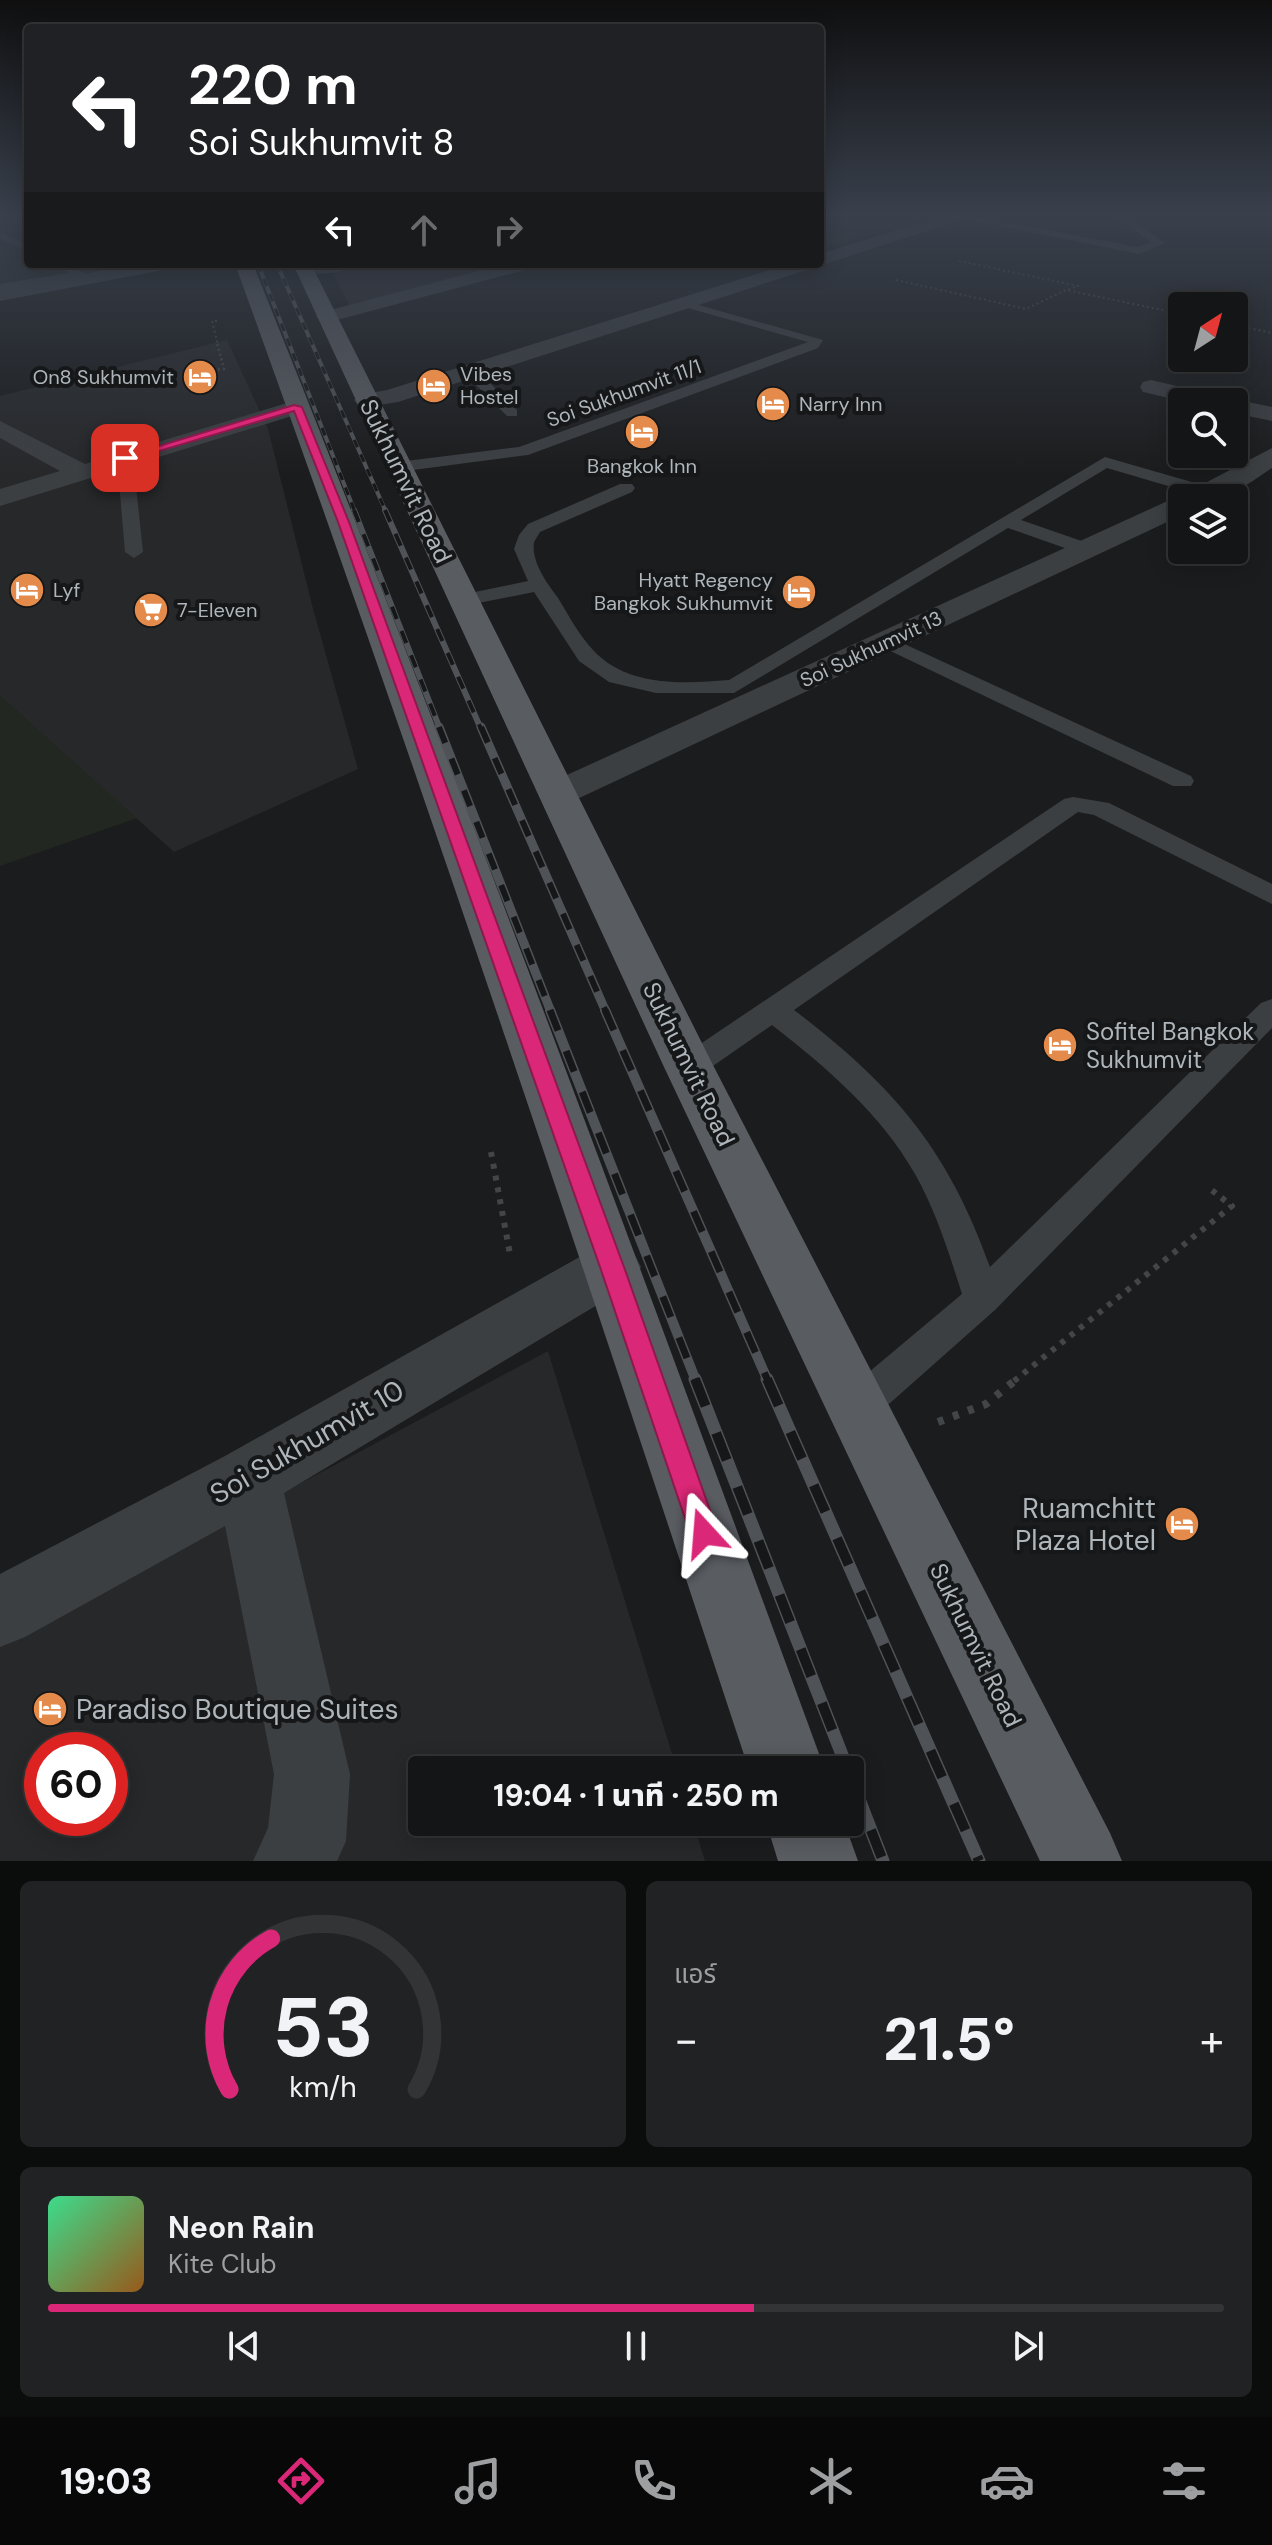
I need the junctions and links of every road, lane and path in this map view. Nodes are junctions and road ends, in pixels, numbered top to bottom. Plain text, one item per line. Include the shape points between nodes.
1 (269, 303) edge
2 (320, 303) edge
3 (379, 303) edge
4 (685, 303) joint
5 (998, 303) edge
6 (1039, 303) edge
7 (1128, 303) edge
8 (1168, 311) edge
9 (326, 317) junction
10 (1248, 328) edge
11 (1272, 333) edge
12 (217, 346) dead end
13 (213, 370) dead end
14 (469, 370) junction
15 (1151, 387) dead end
16 (1168, 391) edge
17 (332, 403) junction
18 (1248, 409) edge
19 (512, 413) dead end
20 (1272, 414) edge
21 (0, 428) edge
22 (1272, 456) edge
23 (125, 458) junction
24 (398, 467) junction
25 (81, 472) junction
26 (1229, 484) edge
27 (1168, 487) edge
28 (626, 488) dead end
29 (0, 498) edge
30 (1168, 512) edge
31 (1008, 522) junction
32 (1086, 549) junction
33 (134, 552) dead end
34 (539, 585) junction
35 (463, 600) junction
36 (887, 642) junction
37 (1182, 781) dead end
38 (559, 793) junction
39 (1272, 895) edge
40 (772, 1009) junction
41 (1272, 1010) edge
42 (689, 1067) junction
43 (491, 1152) dead end
44 (1209, 1188) dead end
45 (511, 1258) dead end
46 (612, 1267) junction
47 (982, 1299) junction
48 (858, 1406) junction
49 (929, 1425) dead end
50 (830, 1461) dead end
51 (802, 1472) dead end
52 (248, 1478) junction
53 (0, 1612) edge
54 (782, 1756) edge
55 (810, 1836) edge
56 (293, 1861) edge
57 (818, 1861) edge
58 (1082, 1861) edge

1 - 17 main road, Sukhumvit Road
2 - 9 main road, Sukhumvit Road
3 - 9 street
4 - 14 street
4 - 24 lane, Soi Sukhumvit 11/1 via 816,340 522,452
5 - 6 path via 1026,309
7 - 8 path
9 - 17 main road, Sukhumvit Road
10 - 11 path
12 - 13 path via 224,369
14 - 17 street via 390,397
14 - 19 lane
15 - 16 street
17 - 23 street
17 - 24 main road, Sukhumvit Road
17 - 46 main road, Sukhumvit Road via 343,522
18 - 20 street
21 - 25 street
22 - 26 street, Soi Sukhumvit 13
23 - 25 street
23 - 33 lane
24 - 35 main road, Sukhumvit Road
25 - 29 street
27 - 31 lane via 1105,462
28 - 34 lane via 534,528 524,538 521,548
30 - 32 street, Soi Sukhumvit 13
31 - 32 lane
31 - 34 lane via 734,686 688,691 616,675 589,659
32 - 36 street, Soi Sukhumvit 13
34 - 35 lane
35 - 38 main road, Sukhumvit Road
36 - 37 lane
36 - 38 street, Soi Sukhumvit 13
38 - 42 main road, Sukhumvit Road
39 - 40 lane via 1100,808 1073,804
40 - 42 lane
40 - 47 lane via 830,1052 916,1149 959,1230
41 - 47 lane
42 - 48 main road, Sukhumvit Road
43 - 45 path
44 - 49 path via 1232,1206 986,1404
46 - 52 street, Soi Sukhumvit 10
46 - 54 main road, Sukhumvit Road
47 - 48 lane
48 - 58 main road, Sukhumvit Road
50 - 51 path
52 - 53 street, Soi Sukhumvit 10
52 - 56 street via 312,1774 306,1841
55 - 57 main road

